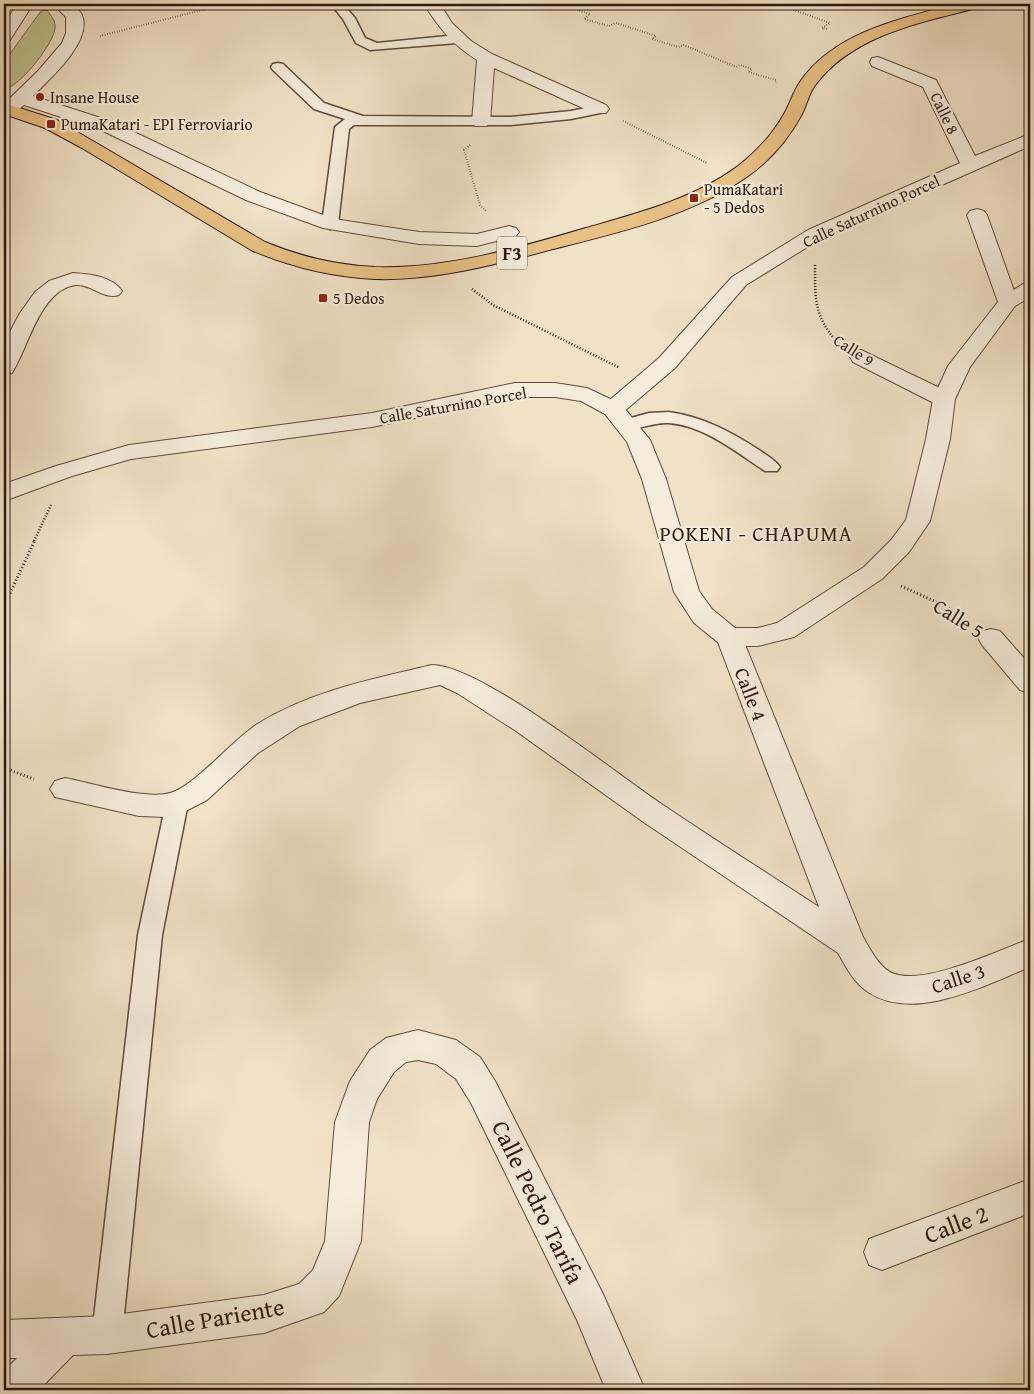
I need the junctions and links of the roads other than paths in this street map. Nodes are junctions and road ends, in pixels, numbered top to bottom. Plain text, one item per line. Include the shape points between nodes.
1 (25, 4) edge
2 (61, 4) edge
3 (88, 4) edge
4 (337, 4) edge
5 (432, 4) edge
6 (975, 4) edge
7 (74, 15) junction
8 (4, 37) edge
9 (457, 40) junction
10 (486, 58) junction
11 (878, 62) dead end
12 (278, 67) dead end
13 (12, 105) edge
14 (600, 109) joint
15 (362, 120) junction
16 (481, 122) junction
17 (1030, 139) edge
18 (971, 166) junction
19 (977, 215) dead end
20 (330, 224) junction
21 (509, 232) road end
22 (1030, 288) edge
23 (112, 291) dead end
24 (1008, 302) junction
25 (861, 357) road end
26 (4, 368) edge
27 (944, 399) junction
28 (619, 417) junction
29 (771, 467) dead end
30 (4, 494) edge
31 (729, 637) junction
32 (991, 638) road end
33 (1030, 683) edge
34 (65, 789) dead end
35 (177, 803) junction
36 (849, 943) junction
37 (1030, 953) edge
38 (885, 985) joint
39 (418, 1045) joint
40 (1030, 1196) edge
41 (882, 1252) dead end
42 (66, 1335) junction
43 (107, 1335) junction
44 (4, 1339) edge
45 (12, 1390) edge
46 (626, 1390) edge

1 - 8 street
2 - 7 street
3 - 7 street
4 - 9 lane via 349,18 360,40 375,47
5 - 9 street
6 - 13 highway, F3 via 881,33 850,45 833,56 807,84 792,116 775,140 750,166 718,186 658,212 602,230 447,269 371,272 306,264 278,256 88,144
7 - 13 street via 73,40
9 - 10 street
10 - 14 street
10 - 16 street
11 - 18 street, Calle 8 via 930,84
12 - 15 lane via 319,106
13 - 20 street via 69,112 107,126 254,196
14 - 16 lane via 548,118
15 - 16 lane
15 - 20 lane via 350,122 342,128
17 - 18 street, Calle Saturnino Porcel
18 - 28 street, Calle Saturnino Porcel via 815,234 739,281 667,364 646,381
19 - 24 street
20 - 21 street via 428,238 477,240
22 - 24 street
23 - 26 street via 99,282 72,277 43,296 21,327
24 - 27 street via 959,366
25 - 27 street, Calle 9
27 - 31 street via 918,521 900,546 873,573 784,630 758,637
28 - 29 lane via 674,418 695,423 716,431
28 - 30 street, Calle Saturnino Porcel via 587,395 555,390 515,390 372,420 129,452 64,471
28 - 31 street, Calle 4 via 638,440 654,479 687,592 703,616
31 - 36 street, Calle 4
32 - 33 street, Calle 5
34 - 35 street via 152,806
35 - 36 street via 207,782 248,744 288,720 327,702 443,675 467,686 526,724 652,813
35 - 43 lane via 150,935
36 - 38 street, Calle 4 via 864,967
37 - 38 street, Calle 3 via 931,989 908,991
39 - 43 street, Calle Pariente via 398,1049 382,1061 362,1092 352,1122 343,1241 326,1283 311,1298 264,1314
39 - 46 street, Calle Pedro Tarifa via 444,1051 468,1068 483,1092 590,1307
40 - 41 street, Calle 2
42 - 43 street, Calle Pariente
42 - 44 street, Calle Pariente
42 - 45 street

